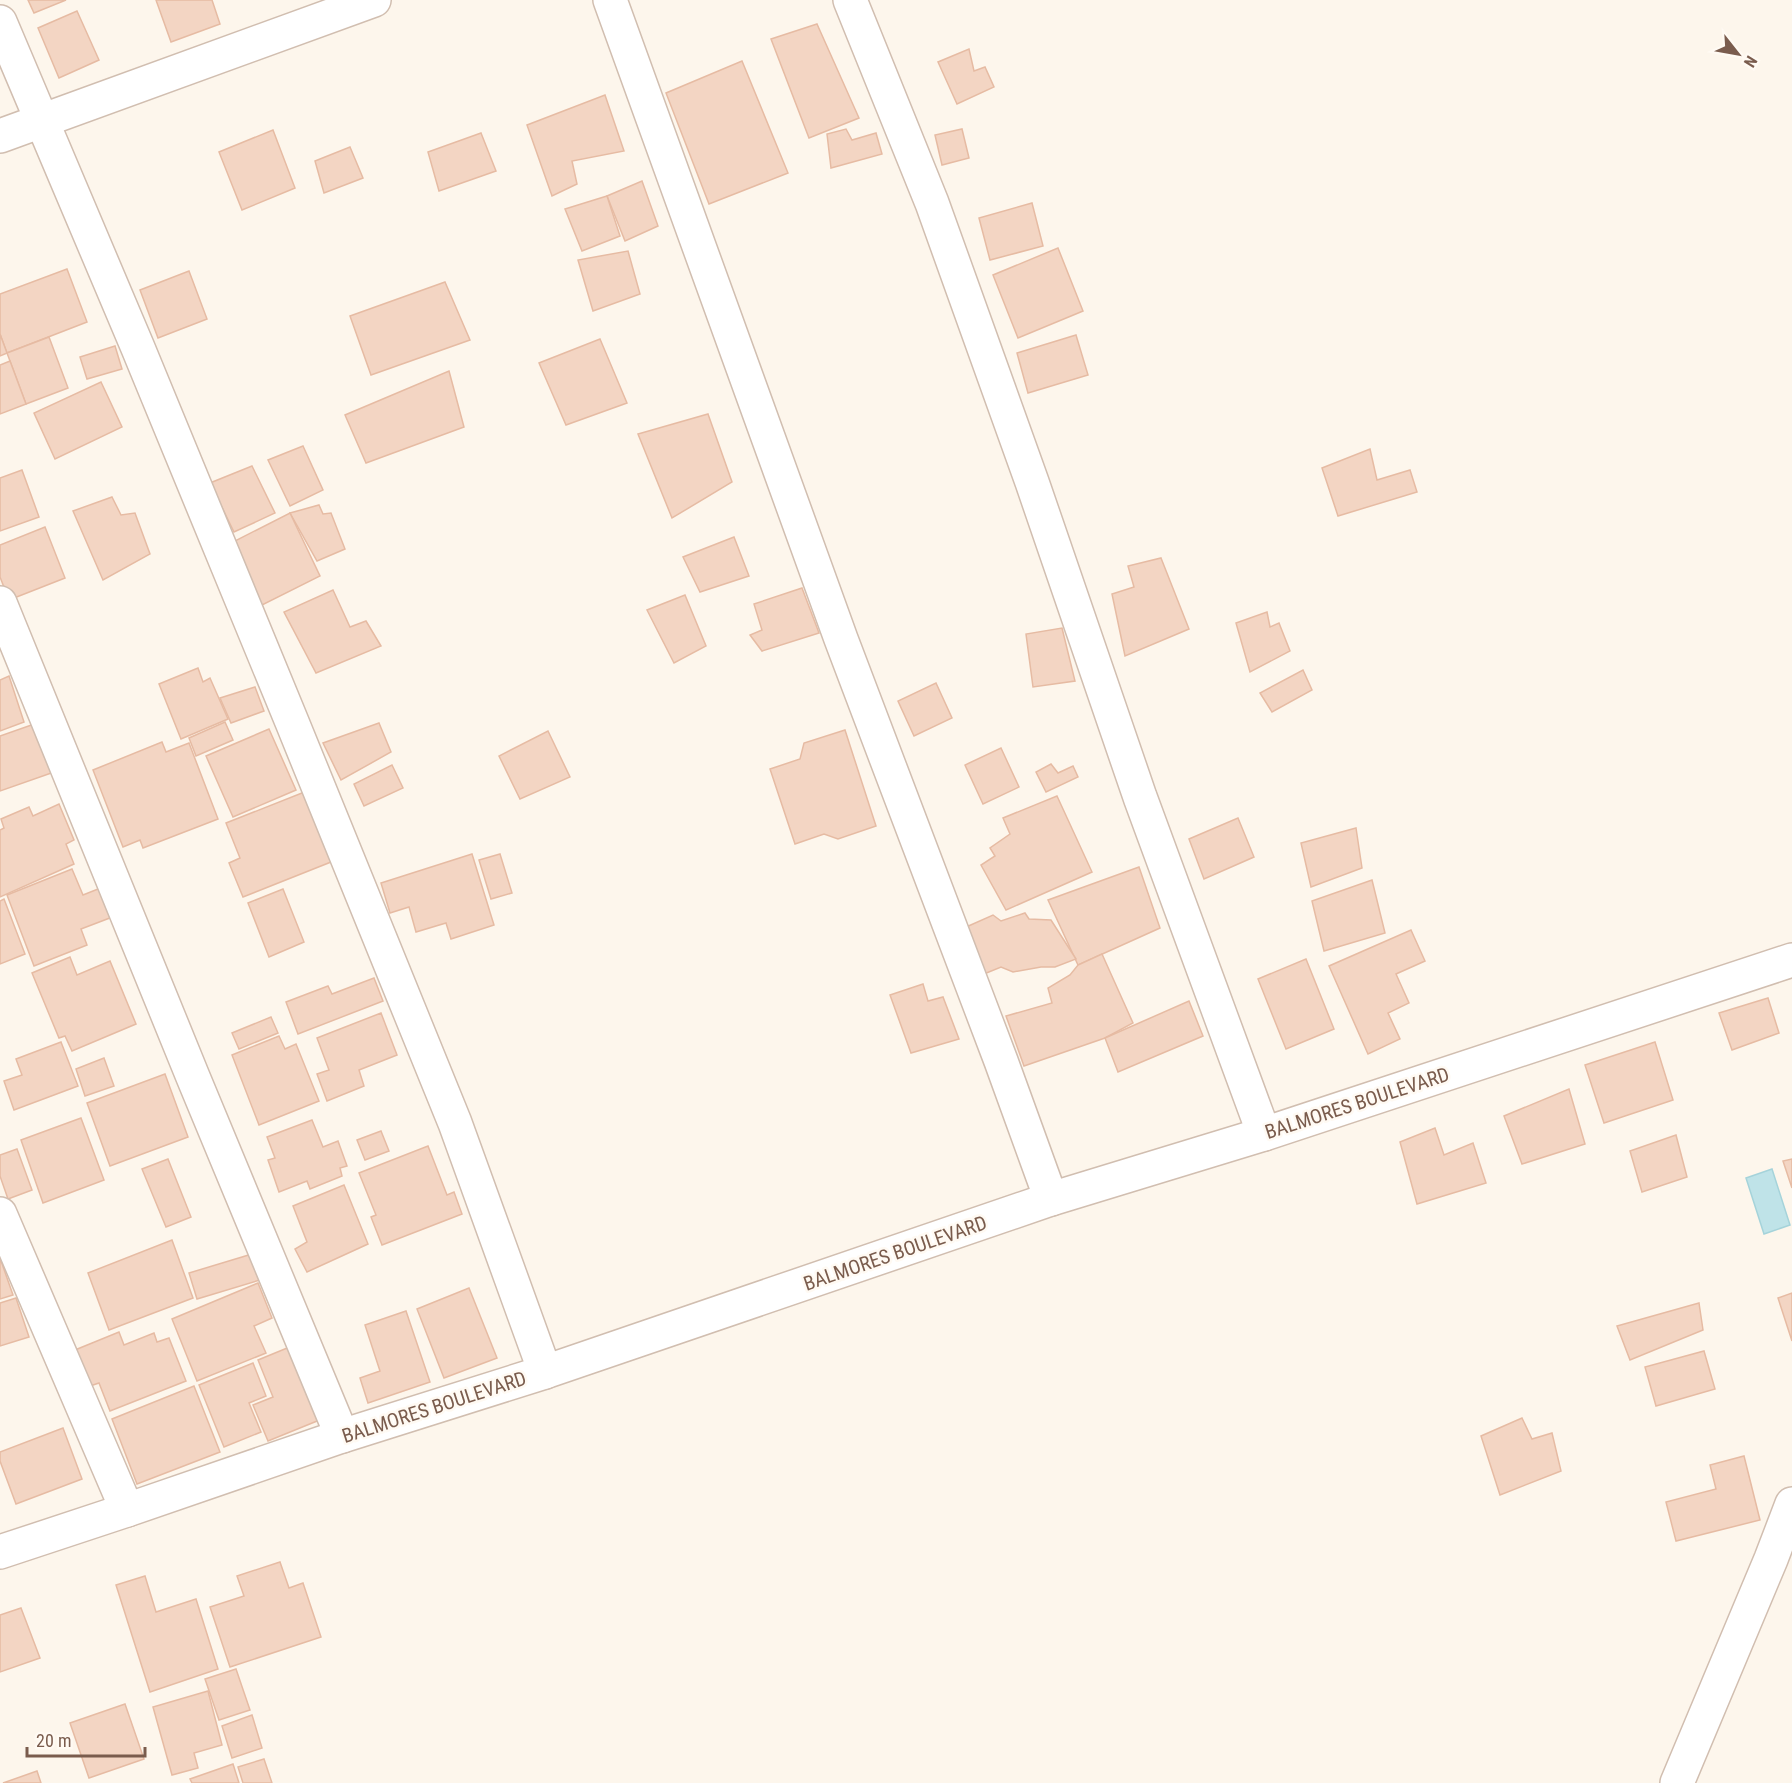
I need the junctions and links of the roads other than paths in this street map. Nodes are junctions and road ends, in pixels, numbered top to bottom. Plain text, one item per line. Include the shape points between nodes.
1 (374, 0) edge
2 (610, 0) edge
3 (850, 0) edge
4 (0, 22) edge
5 (41, 122) junction
6 (0, 136) edge
7 (0, 603) edge
8 (1792, 960) edge
9 (1264, 1134) junction
10 (1051, 1199) junction
11 (0, 1214) edge
12 (545, 1372) junction
13 (342, 1436) junction
14 (1792, 1504) edge
15 (127, 1510) junction
16 (0, 1552) edge
17 (1677, 1783) edge

1 - 5 street
2 - 10 street via 841,639
3 - 9 street via 932,203 1140,797
4 - 5 street
5 - 6 street
5 - 12 street via 442,1090
7 - 13 street
8 - 9 street, BALMORES BOULEVARD
9 - 10 street, BALMORES BOULEVARD
10 - 12 street, BALMORES BOULEVARD
11 - 15 street
12 - 13 street, BALMORES BOULEVARD
13 - 15 street, BALMORES BOULEVARD
14 - 17 street
15 - 16 street, BALMORES BOULEVARD

